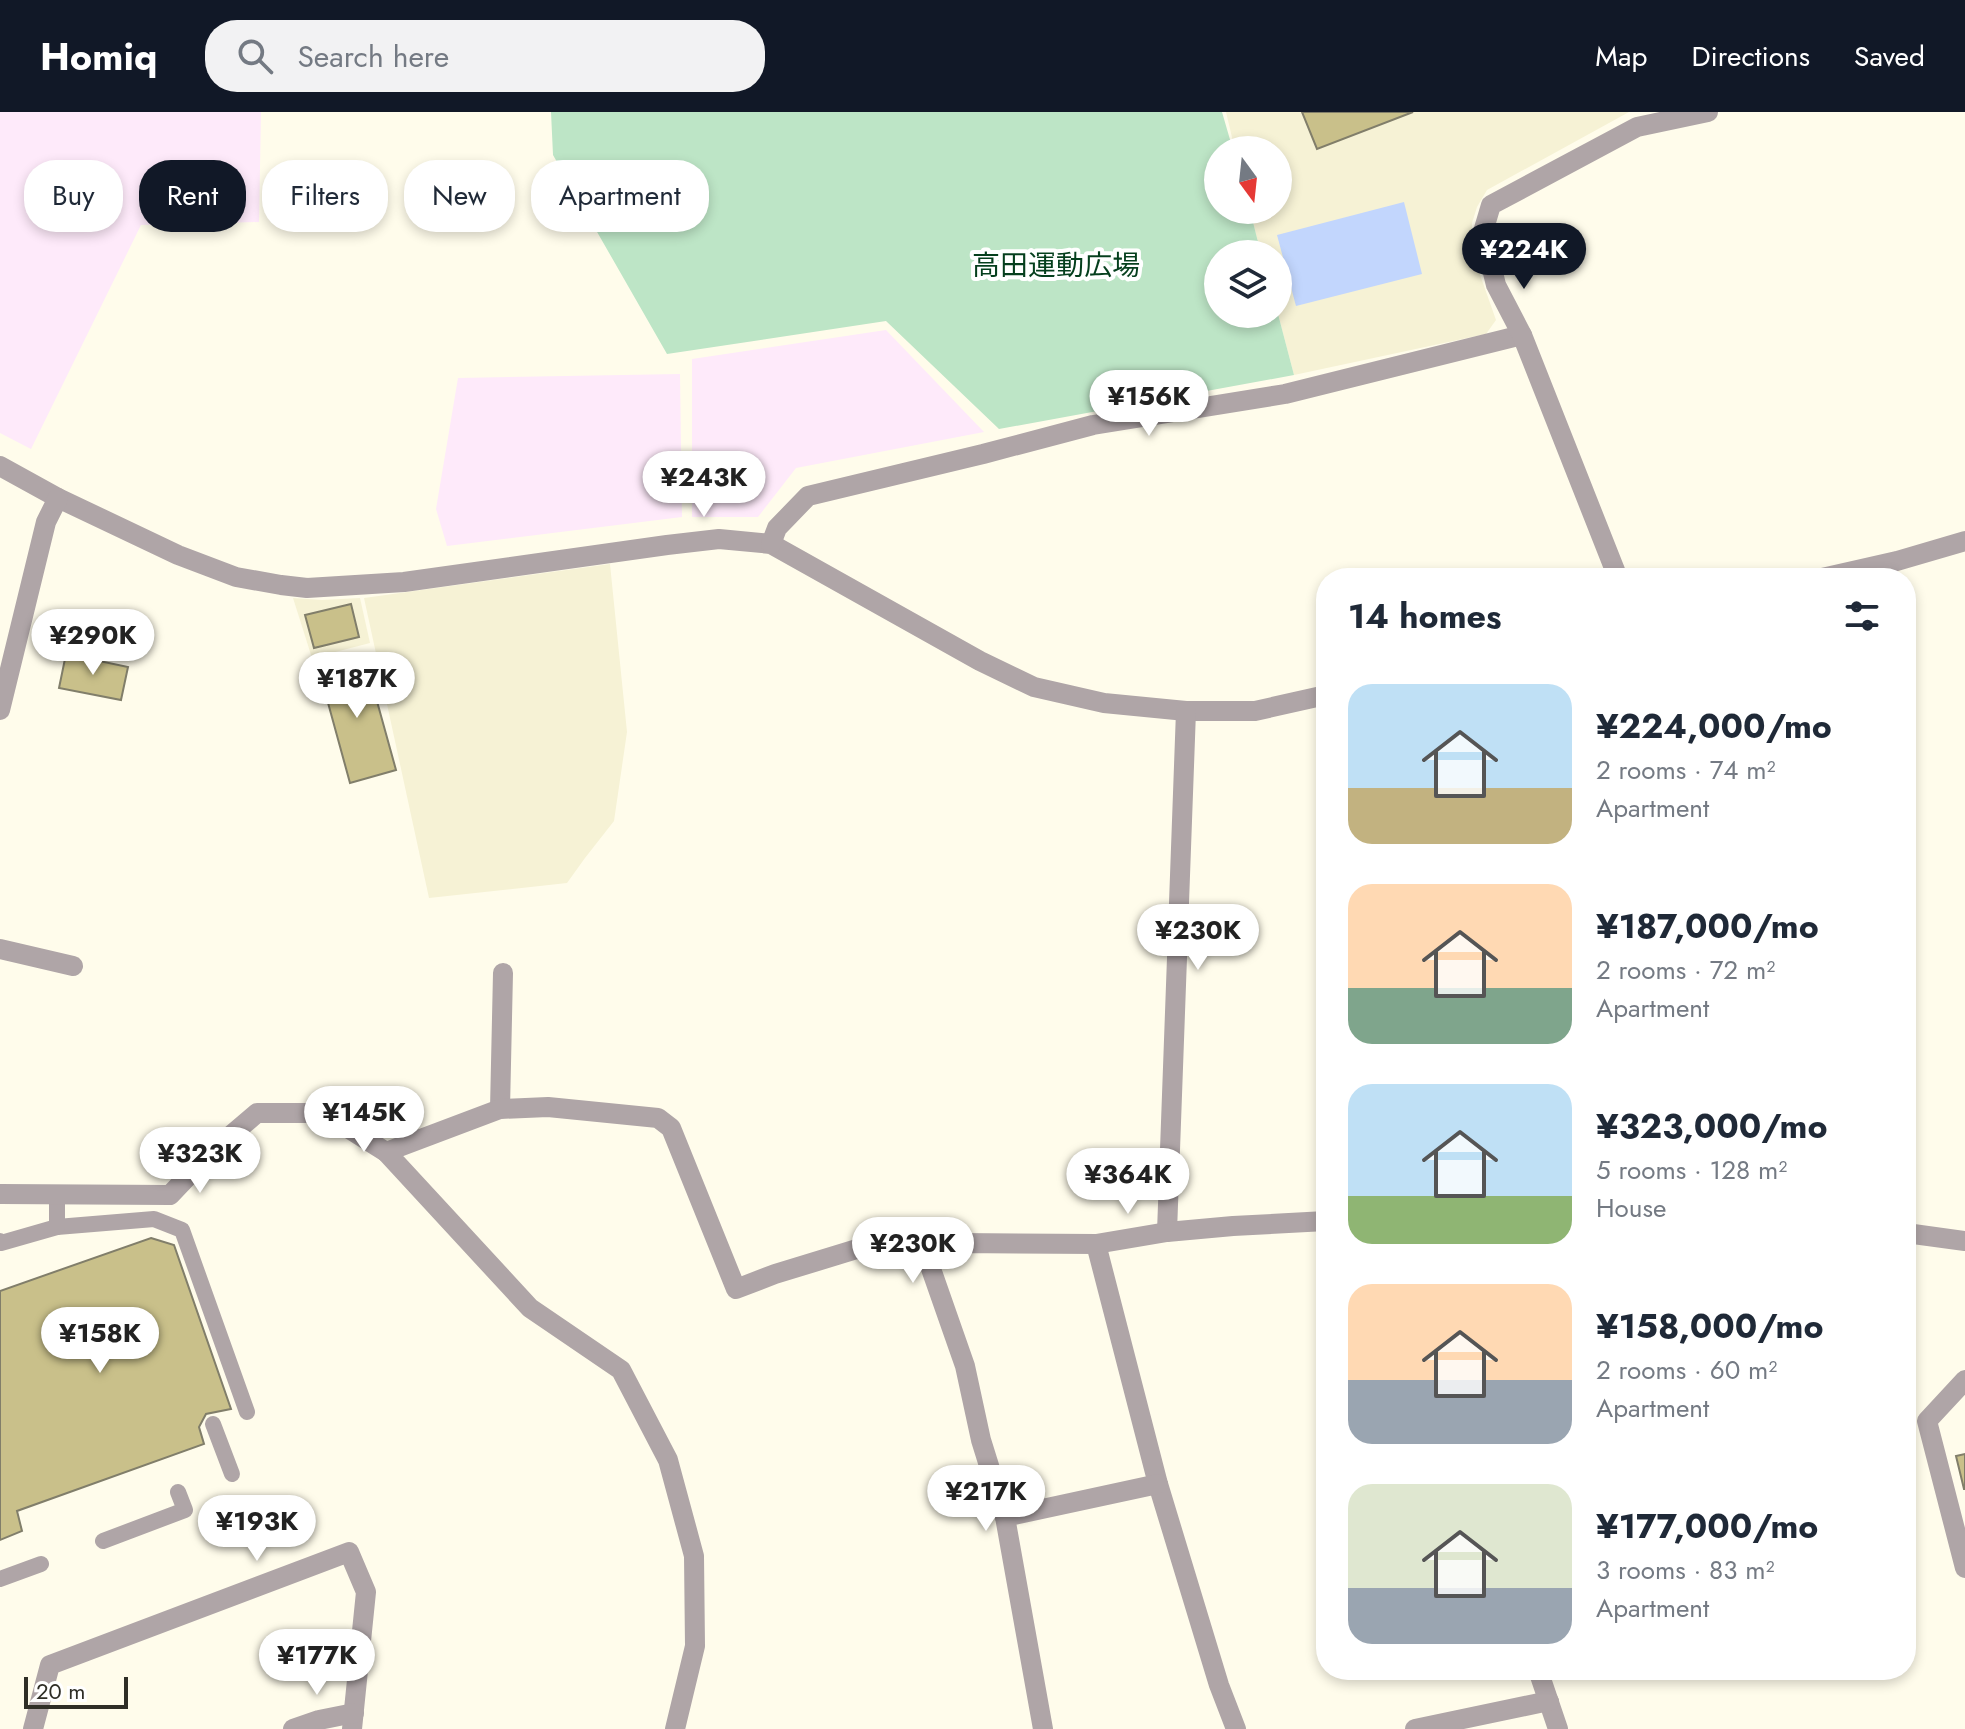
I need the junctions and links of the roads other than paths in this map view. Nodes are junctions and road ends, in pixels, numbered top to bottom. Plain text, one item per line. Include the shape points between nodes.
1 (1708, 112) edge
2 (1522, 335) junction
3 (0, 466) edge
4 (58, 498) junction
5 (1965, 541) edge
6 (771, 544) junction
7 (1614, 568) edge
8 (1866, 568) edge
9 (1316, 697) edge
10 (0, 710) edge
11 (1186, 711) junction
12 (0, 949) edge
13 (73, 966) dead end
14 (503, 973) dead end
15 (500, 1109) junction
16 (386, 1152) junction
17 (0, 1194) edge
18 (57, 1194) junction
19 (1316, 1222) edge
20 (57, 1227) junction
21 (1167, 1232) junction
22 (1916, 1234) edge
23 (0, 1241) edge
24 (1965, 1241) edge
25 (1096, 1244) junction
26 (923, 1246) junction
27 (1965, 1380) edge
28 (247, 1412) dead end
29 (213, 1424) dead end
30 (232, 1474) dead end
31 (1158, 1484) junction
32 (178, 1492) dead end
33 (1958, 1515) edge
34 (1005, 1517) junction
35 (103, 1541) dead end
36 (41, 1564) dead end
37 (1965, 1568) edge
38 (0, 1579) edge
39 (1542, 1680) edge
40 (1549, 1701) junction
41 (353, 1721) edge
42 (33, 1729) edge
43 (293, 1729) edge
44 (675, 1729) edge
45 (1043, 1729) edge
46 (1236, 1729) edge
47 (1415, 1729) edge
48 (1558, 1729) edge

1 - 2 street via 1637,127 1491,205 1483,232 1496,285
2 - 6 street via 1285,394 1093,425 808,496 777,528
2 - 7 street
3 - 4 street
4 - 6 street via 236,577 307,588 404,582 719,539
4 - 10 street via 46,522
5 - 8 street
6 - 11 street via 1034,687 1104,703
9 - 11 street via 1255,711
11 - 21 street
12 - 13 street
14 - 15 street
15 - 16 street
15 - 26 street via 548,1107 658,1118 671,1128 736,1289 860,1248
16 - 18 street via 324,1113 257,1113 170,1195
16 - 44 street via 530,1308 621,1370 668,1460 694,1556 695,1646
17 - 18 street
18 - 20 lane
19 - 21 street
20 - 23 lane
20 - 28 lane via 154,1219 182,1230
21 - 25 street
22 - 24 street
25 - 26 street
25 - 31 street
26 - 34 street via 965,1366
27 - 33 street via 1927,1421
29 - 30 lane
31 - 34 street
31 - 46 street
32 - 35 lane via 185,1510
33 - 37 street
34 - 45 street
36 - 38 lane
39 - 40 street
40 - 47 street
40 - 48 street
41 - 42 street via 366,1592 349,1552 50,1665
41 - 43 street via 319,1720

